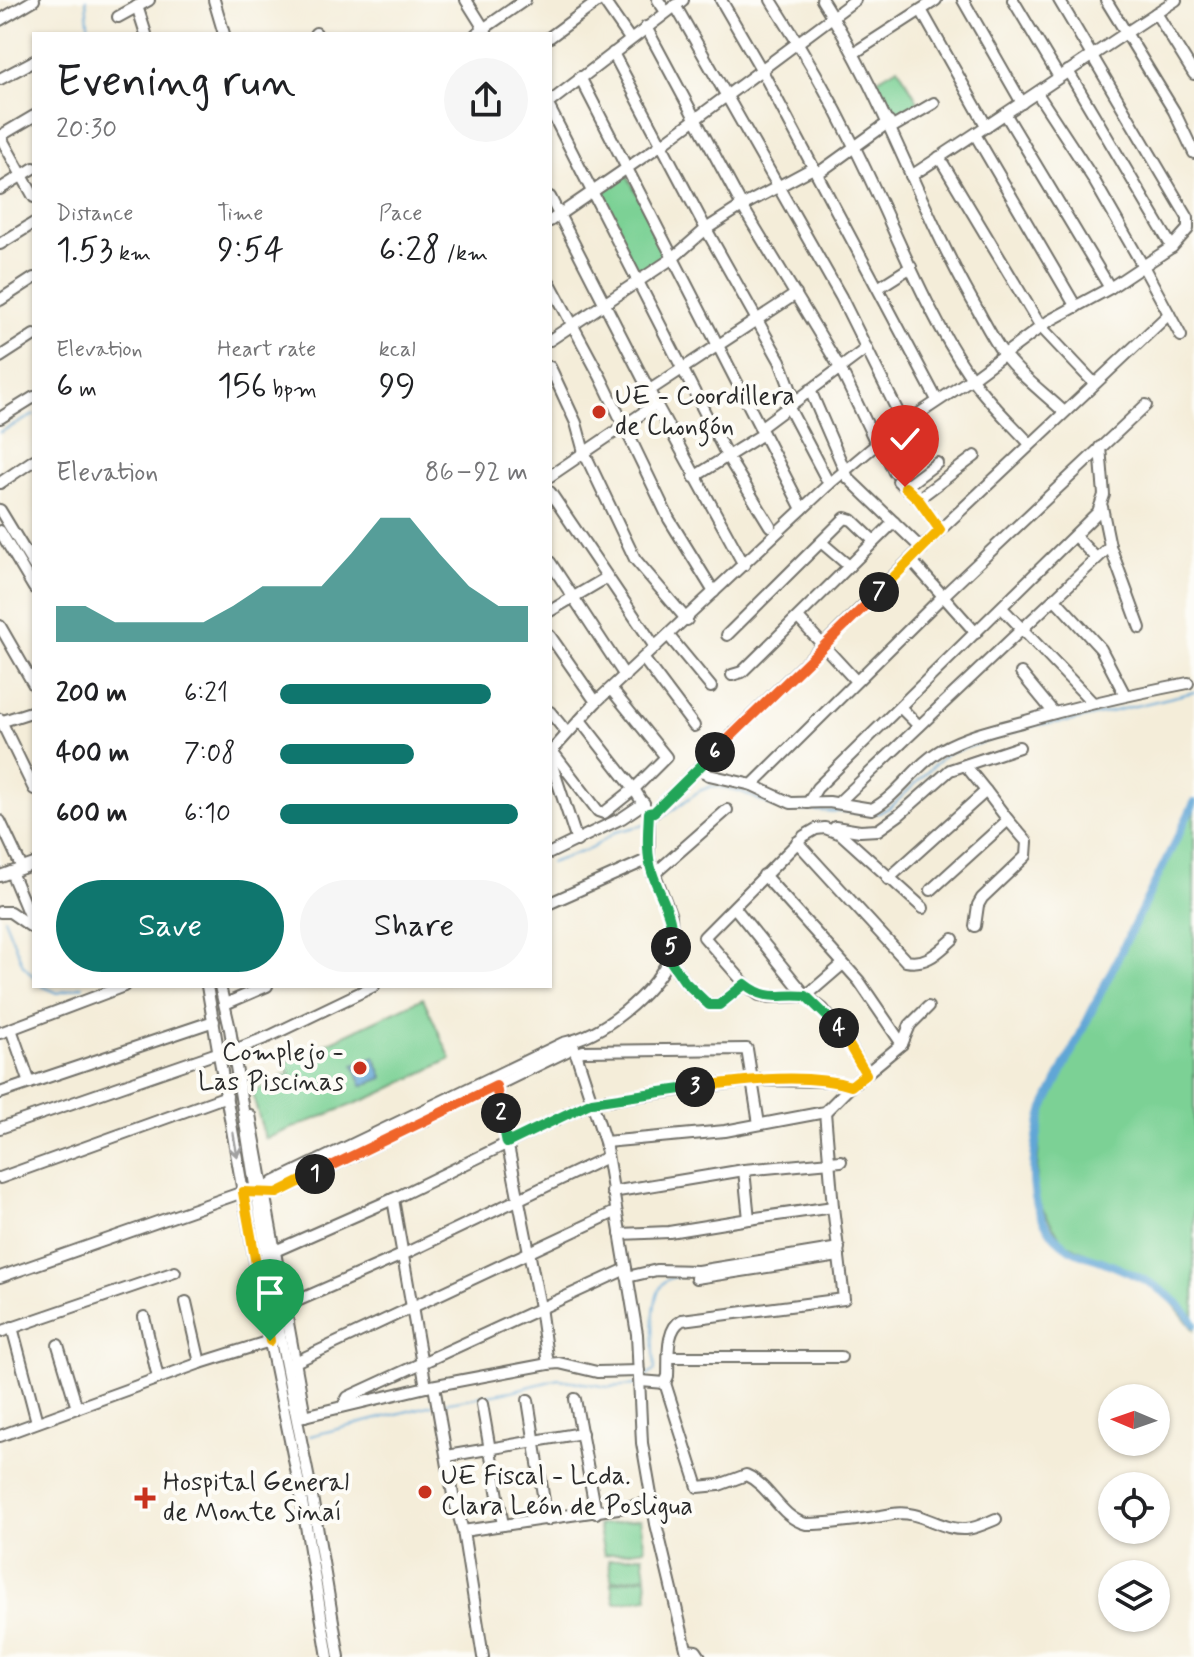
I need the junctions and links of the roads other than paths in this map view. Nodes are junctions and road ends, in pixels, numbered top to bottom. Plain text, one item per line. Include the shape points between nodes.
1 (34, 0) edge
2 (149, 0) edge
3 (214, 0) edge
4 (466, 0) edge
5 (525, 0) edge
6 (602, 0) edge
7 (658, 0) edge
8 (721, 0) edge
9 (771, 0) edge
10 (822, 0) edge
11 (855, 0) edge
12 (936, 0) edge
13 (963, 0) edge
14 (1059, 0) edge
15 (1106, 0) edge
16 (1176, 0) edge
17 (1018, 2) edge
18 (137, 6) junction
19 (675, 6) edge
20 (921, 10) junction
21 (1156, 13) junction
22 (832, 16) junction
23 (118, 17) dead end
24 (0, 20) edge
25 (646, 27) junction
26 (145, 32) edge
27 (223, 32) edge
28 (482, 32) edge
29 (1127, 32) junction
30 (552, 36) edge
31 (630, 39) junction
32 (799, 43) junction
33 (613, 53) junction
34 (854, 53) junction
35 (1091, 55) junction
36 (32, 62) edge
37 (761, 69) junction
38 (1064, 74) junction
39 (1194, 74) edge
40 (580, 77) junction
41 (0, 79) edge
42 (1037, 93) junction
43 (728, 95) junction
44 (552, 100) edge
45 (934, 103) dead end
46 (1022, 103) junction
47 (552, 113) edge
48 (1006, 115) junction
49 (32, 117) edge
50 (695, 120) junction
51 (890, 125) junction
52 (987, 127) junction
53 (0, 136) edge
54 (976, 136) junction
55 (662, 144) junction
56 (856, 148) junction
57 (1194, 153) edge
58 (939, 157) junction
59 (628, 168) junction
60 (32, 169) edge
61 (815, 171) junction
62 (22, 174) junction
63 (911, 176) junction
64 (778, 188) junction
65 (0, 189) edge
66 (32, 193) edge
67 (593, 193) junction
68 (742, 206) junction
69 (554, 218) edge
70 (32, 224) edge
71 (706, 229) junction
72 (0, 244) edge
73 (1172, 247) junction
74 (673, 258) junction
75 (1143, 266) junction
76 (911, 267) junction
77 (32, 279) edge
78 (638, 282) junction
79 (552, 287) edge
80 (878, 288) junction
81 (1110, 288) junction
82 (796, 294) junction
83 (0, 300) edge
84 (606, 304) junction
85 (1076, 307) junction
86 (1169, 314) junction
87 (757, 319) junction
88 (572, 325) junction
89 (1041, 327) junction
90 (32, 336) edge
91 (1181, 336) dead end
92 (552, 339) edge
93 (718, 346) junction
94 (867, 348) junction
95 (1004, 354) junction
96 (0, 357) edge
97 (840, 368) junction
98 (683, 369) junction
99 (552, 371) edge
100 (971, 379) junction
101 (1094, 383) junction
102 (650, 390) junction
103 (810, 390) junction
104 (32, 398) edge
105 (937, 400) junction
106 (791, 403) junction
107 (656, 404) junction
108 (1146, 405) dead end
109 (1064, 412) junction
110 (2, 413) edge
111 (624, 424) junction
112 (904, 424) junction
113 (761, 431) junction
114 (878, 443) junction
115 (1030, 444) junction
116 (1100, 447) junction
117 (584, 452) junction
118 (727, 456) junction
119 (975, 456) dead end
120 (32, 461) edge
121 (937, 463) dead end
122 (845, 472) junction
123 (552, 475) edge
124 (694, 477) junction
125 (899, 480) junction
126 (0, 483) edge
127 (829, 484) junction
128 (552, 495) edge
129 (918, 499) junction
130 (1102, 507) junction
131 (802, 509) junction
132 (0, 510) edge
133 (894, 522) junction
134 (770, 526) dead end
135 (940, 530) junction
136 (0, 531) edge
137 (1075, 536) junction
138 (874, 541) junction
139 (822, 543) junction
140 (1110, 546) junction
141 (922, 549) junction
142 (14, 553) junction
143 (1096, 558) junction
144 (0, 559) edge
145 (911, 560) junction
146 (32, 563) edge
147 (552, 565) edge
148 (744, 565) junction
149 (849, 566) junction
150 (606, 578) junction
151 (32, 584) edge
152 (714, 592) junction
153 (573, 596) junction
154 (943, 596) junction
155 (1055, 599) junction
156 (1002, 608) junction
157 (552, 610) edge
158 (798, 618) junction
159 (687, 620) junction
160 (0, 626) edge
161 (1140, 628) dead end
162 (1023, 630) junction
163 (976, 633) junction
164 (668, 635) junction
165 (727, 635) dead end
166 (552, 639) edge
167 (655, 647) junction
168 (823, 647) junction
169 (643, 658) junction
170 (1021, 673) dead end
171 (732, 675) dead end
172 (625, 676) junction
173 (856, 681) junction
174 (32, 682) edge
175 (1188, 683) dead end
176 (711, 687) dead end
177 (611, 689) junction
178 (1125, 695) junction
179 (596, 702) junction
180 (1093, 703) junction
181 (901, 708) junction
182 (32, 712) edge
183 (1054, 713) junction
184 (552, 714) edge
185 (580, 720) junction
186 (0, 721) edge
187 (694, 726) dead end
188 (919, 726) junction
189 (567, 733) junction
190 (1019, 747) dead end
191 (552, 753) edge
192 (552, 755) edge
193 (552, 757) edge
194 (966, 766) junction
195 (698, 768) junction
196 (32, 785) edge
197 (752, 785) junction
198 (634, 789) junction
199 (986, 791) junction
200 (808, 803) junction
201 (838, 803) junction
202 (646, 808) junction
203 (727, 810) dead end
204 (1008, 820) junction
205 (0, 821) edge
206 (825, 828) junction
207 (577, 841) junction
208 (797, 842) junction
209 (552, 852) edge
210 (649, 859) junction
211 (32, 865) edge
212 (11, 872) edge
213 (653, 875) junction
214 (764, 875) junction
215 (888, 879) junction
216 (931, 890) dead end
217 (552, 902) edge
218 (735, 908) junction
219 (923, 908) dead end
220 (1, 909) edge
221 (32, 923) edge
222 (32, 926) edge
223 (975, 926) dead end
224 (953, 939) dead end
225 (669, 959) junction
226 (843, 964) junction
227 (745, 984) junction
228 (119, 988) edge
229 (207, 988) edge
230 (221, 988) edge
231 (262, 988) edge
232 (370, 988) edge
233 (806, 996) junction
234 (225, 1004) junction
235 (928, 1007) dead end
236 (214, 1021) junction
237 (6, 1031) edge
238 (572, 1041) junction
239 (902, 1044) junction
240 (235, 1050) junction
241 (220, 1052) junction
242 (576, 1054) junction
243 (866, 1074) junction
244 (752, 1080) junction
245 (30, 1083) junction
246 (496, 1086) junction
247 (851, 1086) junction
248 (0, 1093) edge
249 (227, 1096) junction
250 (592, 1102) junction
251 (825, 1112) junction
252 (759, 1124) junction
253 (0, 1128) edge
254 (605, 1142) junction
255 (507, 1143) junction
256 (607, 1157) junction
257 (835, 1161) junction
258 (744, 1170) junction
259 (0, 1178) edge
260 (260, 1191) junction
261 (243, 1192) junction
262 (612, 1192) junction
263 (393, 1199) junction
264 (518, 1200) junction
265 (833, 1207) junction
266 (615, 1212) junction
267 (749, 1219) junction
268 (620, 1234) junction
269 (839, 1252) junction
270 (529, 1253) junction
271 (270, 1254) junction
272 (402, 1255) junction
273 (175, 1272) dead end
274 (626, 1273) junction
275 (0, 1277) edge
276 (696, 1278) dead end
277 (186, 1302) dead end
278 (540, 1307) junction
279 (279, 1308) junction
280 (411, 1308) junction
281 (144, 1317) dead end
282 (12, 1327) junction
283 (0, 1332) edge
284 (270, 1341) junction
285 (58, 1345) dead end
286 (670, 1357) junction
287 (841, 1357) dead end
288 (423, 1362) junction
289 (200, 1363) junction
290 (290, 1364) junction
291 (548, 1364) junction
292 (640, 1376) junction
293 (158, 1378) junction
294 (665, 1383) junction
295 (430, 1387) junction
296 (575, 1399) dead end
297 (528, 1400) dead end
298 (482, 1404) dead end
299 (343, 1406) junction
300 (77, 1408) junction
301 (301, 1417) junction
302 (37, 1422) junction
303 (582, 1433) junction
304 (0, 1436) edge
305 (536, 1441) junction
306 (490, 1449) junction
307 (447, 1456) junction
308 (652, 1503) junction
309 (596, 1513) junction
310 (996, 1519) dead end
311 (547, 1520) junction
312 (503, 1525) junction
313 (463, 1531) junction
314 (687, 1654) edge
315 (328, 1657) edge
316 (339, 1657) edge
317 (483, 1657) edge
318 (700, 1657) edge

1 - 24 street
2 - 18 street
3 - 27 street
4 - 28 street
5 - 28 street
6 - 30 street
6 - 31 street
7 - 19 street
8 - 37 street
9 - 32 street
10 - 22 street
11 - 22 street
12 - 20 street
13 - 46 street
14 - 35 street
15 - 29 street
16 - 21 street
17 - 38 street
18 - 23 street
18 - 26 street
19 - 25 street
19 - 43 street
20 - 34 street
20 - 52 street
21 - 29 street
21 - 39 street
22 - 32 street
22 - 34 street
25 - 31 street
25 - 50 street
29 - 35 street
29 - 57 street
31 - 33 street
32 - 37 street
32 - 56 street
33 - 40 street
33 - 55 street
34 - 51 street
35 - 38 street
35 - 73 street via 1188,218 1188,229
36 - 41 street
37 - 43 street
37 - 61 street
38 - 42 street
38 - 73 street
40 - 44 street
40 - 59 street
42 - 46 street
42 - 75 street
43 - 50 street
43 - 64 street
45 - 51 street
46 - 48 street
47 - 67 street
48 - 52 street
48 - 81 street
49 - 53 street
50 - 55 street
50 - 68 street
51 - 56 street
51 - 63 street
52 - 54 street
53 - 62 street
54 - 58 street
54 - 85 street
55 - 59 street
55 - 71 street
56 - 61 street
56 - 76 street
58 - 63 street
58 - 89 street
59 - 67 street
59 - 74 street
60 - 62 street
61 - 64 street
61 - 80 street
62 - 65 street
62 - 66 street
63 - 95 street
64 - 68 street
64 - 94 street
67 - 69 street
67 - 78 street
68 - 71 street
68 - 82 street
69 - 84 street
70 - 72 street
71 - 74 street
71 - 87 street
73 - 75 street
74 - 78 street
74 - 93 street
75 - 81 street
75 - 86 street
76 - 80 street
76 - 100 street
77 - 83 street
78 - 84 street
78 - 98 street
79 - 88 street
80 - 105 street
81 - 85 street
82 - 87 street
82 - 97 street
84 - 88 street
84 - 102 street
85 - 89 street
86 - 91 street
86 - 101 street
87 - 93 street
87 - 106 street via 787,373
88 - 92 street
88 - 111 street
89 - 95 street
89 - 101 street
90 - 96 street
93 - 98 street
93 - 113 street
94 - 97 street
94 - 112 street
95 - 100 street
95 - 109 street
97 - 103 street
97 - 114 street
98 - 102 street
98 - 118 street
99 - 117 street
100 - 105 street
100 - 115 street
101 - 109 street
102 - 107 street
103 - 106 street
103 - 122 street
104 - 110 street
105 - 112 street
106 - 113 street
106 - 127 street
107 - 111 street
107 - 124 street
108 - 116 street
109 - 115 street
111 - 117 street
111 - 152 street via 669,519
112 - 114 street
113 - 118 street
113 - 131 street
114 - 122 street
114 - 125 street
115 - 135 street
116 - 130 street
116 - 154 street
117 - 123 street
117 - 159 street via 635,559
118 - 124 street
118 - 134 street
119 - 129 street
120 - 126 street
121 - 125 street
122 - 127 street
122 - 133 street
124 - 148 street
125 - 129 street
127 - 131 street
128 - 150 street
129 - 135 street
130 - 137 street
130 - 140 street
131 - 148 street
132 - 146 street
133 - 138 street
133 - 141 street
135 - 141 street
136 - 142 street
137 - 143 street
137 - 156 street
138 - 139 street via 847,518
138 - 149 street
139 - 149 street
139 - 165 street
140 - 143 street
140 - 161 street
141 - 145 street
142 - 144 street
142 - 151 street
143 - 155 street
145 - 154 street
145 - 168 street
147 - 153 street
148 - 152 street
149 - 158 street
150 - 153 street
150 - 167 street
152 - 159 street
153 - 157 street
153 - 172 street
154 - 163 street
154 - 173 street
155 - 162 street
155 - 178 street via 1110,661
156 - 162 street
156 - 163 street
158 - 168 street
158 - 171 street via 742,672
159 - 164 street
160 - 174 street
162 - 180 street
162 - 188 street
163 - 181 street
164 - 167 street
164 - 176 street
166 - 179 street
167 - 169 street
168 - 173 street
168 - 195 street
169 - 172 street
169 - 187 street
170 - 183 street
172 - 177 street
173 - 197 street
175 - 178 street
177 - 179 street
177 - 198 street via 666,757
178 - 180 street
179 - 185 street
180 - 183 street
181 - 188 street
181 - 200 street via 817,788
182 - 186 street
183 - 201 street via 939,751 872,809
184 - 189 street
185 - 189 street
185 - 198 street
186 - 196 street
188 - 201 street
189 - 191 street
190 - 194 street
192 - 198 street via 600,813
193 - 207 street
194 - 199 street
194 - 206 street via 950,770 878,830
195 - 197 street
195 - 202 street via 654,812
197 - 200 street via 791,803
198 - 202 street
199 - 204 street
199 - 215 street
200 - 201 street
202 - 207 street
202 - 210 street
203 - 213 street
204 - 216 street
204 - 223 street via 1027,842 1026,856 982,898
205 - 212 street
206 - 208 street
206 - 215 street via 849,840
207 - 209 street
208 - 214 street
208 - 224 street via 906,961 928,959
210 - 213 street
210 - 217 street
211 - 212 street
212 - 221 street
213 - 225 street via 671,916
214 - 218 street
214 - 226 street
215 - 219 street
218 - 227 street via 704,937
218 - 233 street
220 - 222 street
225 - 227 street via 709,1005 719,1005
225 - 238 street via 619,1015
226 - 233 street
226 - 239 street
227 - 233 street via 769,997
228 - 237 street
229 - 236 street
230 - 234 street
231 - 234 street
232 - 240 street
233 - 243 street via 843,1034
234 - 240 street
235 - 239 street via 910,1025
236 - 241 street
236 - 245 street
237 - 245 street
238 - 242 street
238 - 246 street via 567,1051
238 - 260 street
239 - 243 street
240 - 260 street
241 - 249 street
241 - 253 street
242 - 244 street via 745,1048
242 - 250 street
243 - 247 street
244 - 247 street
244 - 250 street
244 - 252 street
245 - 248 street
246 - 255 street
246 - 260 street via 277,1193
247 - 251 street
249 - 259 street
249 -> 261 street
250 - 254 street
250 - 255 street
251 - 252 street
251 - 257 street
252 - 254 street
254 - 256 street
255 - 263 street
255 - 264 street
256 - 262 street
256 - 264 street
257 - 258 street
257 - 265 street
258 - 262 street
258 - 267 street
260 - 261 street
260 - 271 street
261 - 275 street
261 - 284 street
262 - 266 street
263 - 271 street
263 - 272 street
264 - 270 street
264 - 272 street
265 - 267 street
265 - 269 street
266 - 268 street
266 - 270 street
267 - 268 street
268 - 274 street
269 - 274 street via 698,1271
269 - 276 street
269 - 286 street via 844,1299 682,1320 673,1327
270 - 278 street
270 - 280 street
271 - 279 street
272 - 279 street
272 - 280 street
273 - 282 street
274 - 278 street
274 - 292 street
277 - 289 street
278 - 288 street
278 - 291 street
279 - 290 street
280 - 288 street
280 - 290 street
281 - 293 street
282 - 283 street
282 - 302 street
284 - 289 street
284 - 315 street
285 - 300 street
286 - 287 street
286 - 294 street
288 - 295 street
288 - 299 street via 348,1397
289 - 293 street
290 - 301 street
291 - 292 street
291 - 295 street
292 - 294 street
292 - 308 street via 639,1417
293 - 300 street
294 - 310 street via 698,1487 746,1475 760,1481 795,1521 806,1524 897,1514 968,1529
295 - 299 street
295 - 307 street
296 - 303 street
297 - 305 street
298 - 306 street
299 - 301 street
300 - 302 street
301 - 316 street
302 - 304 street
303 - 305 street
303 - 309 street
305 - 306 street
305 - 311 street
306 - 307 street
306 - 312 street
307 - 313 street
308 - 309 street
308 - 314 street
309 - 311 street
311 - 312 street
312 - 313 street
313 - 317 street
314 - 318 street via 696,1651

